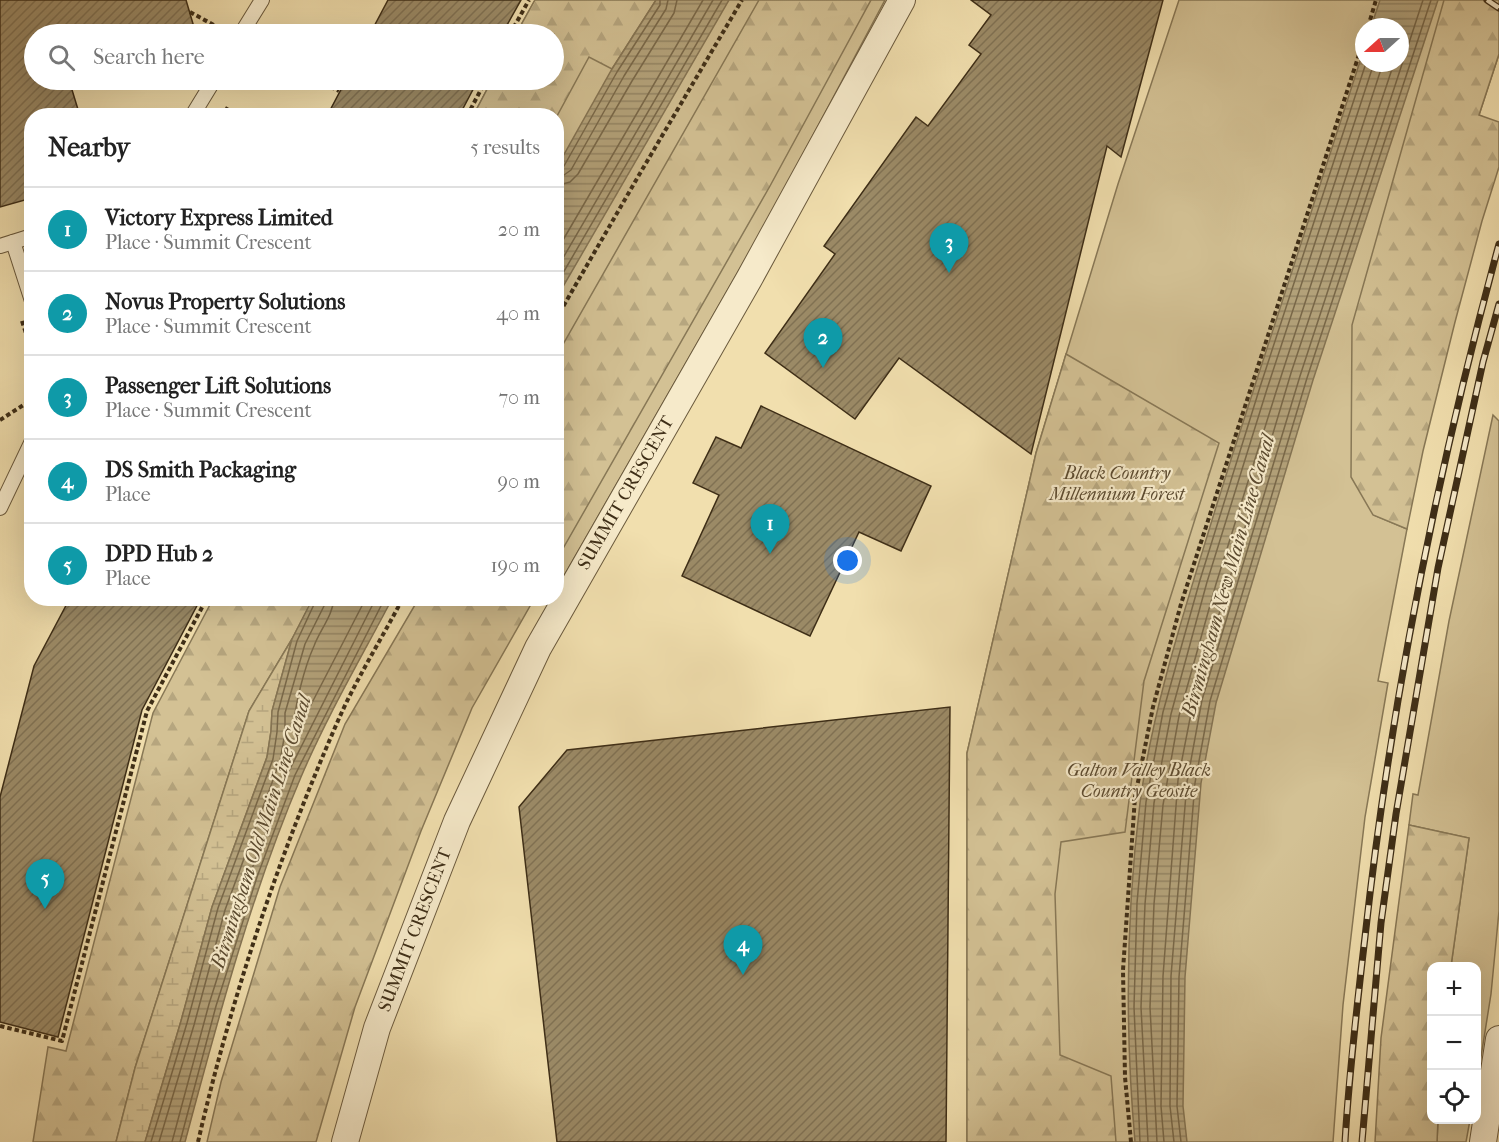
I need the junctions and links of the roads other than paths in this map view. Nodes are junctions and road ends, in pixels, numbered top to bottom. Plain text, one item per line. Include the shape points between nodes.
1 (262, 0) edge
2 (902, 0) edge
3 (247, 24) edge
4 (208, 90) edge
5 (197, 108) edge
6 (24, 239) edge
7 (7, 244) edge
8 (24, 283) edge
9 (24, 457) edge
10 (2, 501) edge
11 (564, 603) edge
12 (562, 606) edge
13 (1499, 1039) edge
14 (345, 1142) edge
15 (1483, 1142) edge

1 - 3 lane
2 - 11 street, SUMMIT CRESCENT via 749,279
4 - 5 lane
6 - 7 lane
7 - 8 lane
9 - 10 lane
12 - 14 street, SUMMIT CRESCENT via 538,648 457,821 377,1028
13 - 15 street

